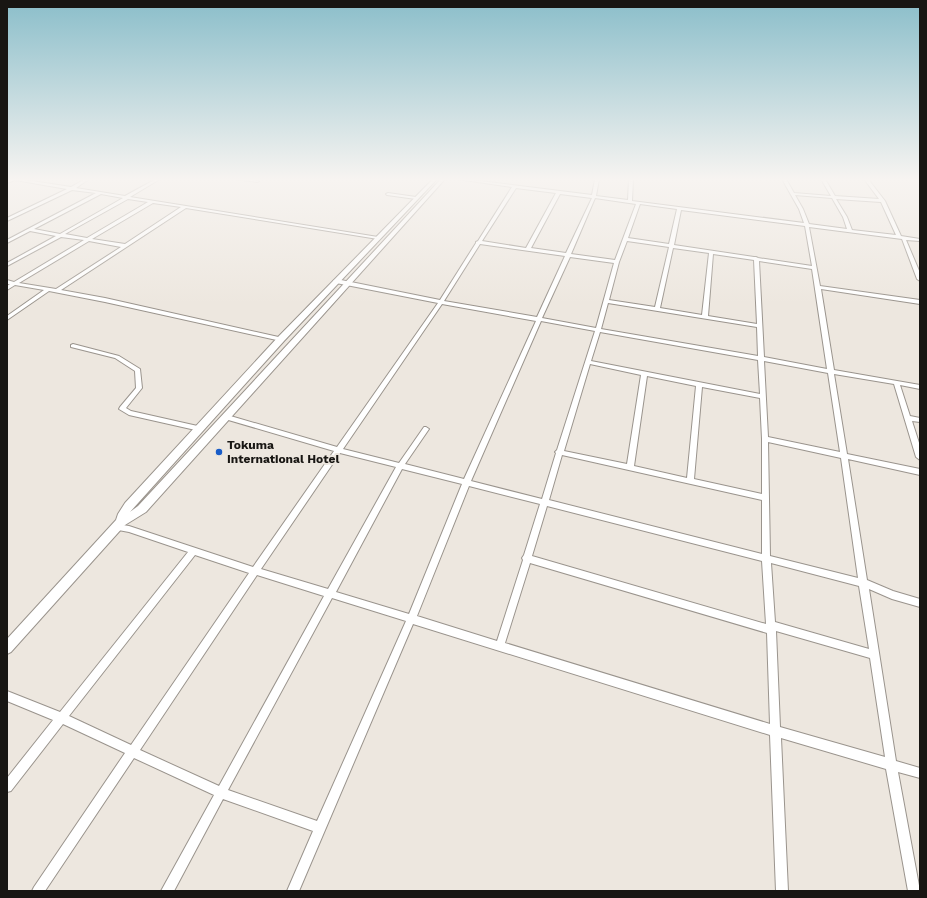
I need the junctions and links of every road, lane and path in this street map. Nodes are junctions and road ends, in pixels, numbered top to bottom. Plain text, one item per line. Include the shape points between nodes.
1 (47, 221) edge
2 (84, 221) edge
3 (118, 221) edge
4 (164, 221) edge
5 (275, 221) edge
6 (394, 221) edge
7 (404, 221) edge
8 (492, 221) edge
9 (543, 221) edge
10 (584, 221) edge
11 (632, 221) edge
12 (676, 221) edge
13 (774, 221) edge
14 (805, 221) edge
15 (845, 221) edge
16 (894, 221) edge
17 (807, 225) junction
18 (30, 230) junction
19 (850, 231) junction
20 (59, 235) junction
21 (901, 237) junction
22 (378, 238) junction
23 (87, 239) junction
24 (625, 240) junction
25 (920, 240) edge
26 (7, 242) edge
27 (478, 242) junction
28 (126, 246) junction
29 (671, 246) junction
30 (528, 249) junction
31 (711, 252) junction
32 (569, 255) junction
33 (756, 258) junction
34 (617, 262) junction
35 (7, 265) edge
36 (815, 268) junction
37 (920, 279) edge
38 (336, 281) junction
39 (7, 282) edge
40 (14, 284) junction
41 (346, 284) junction
42 (818, 287) junction
43 (7, 288) edge
44 (48, 290) junction
45 (58, 291) junction
46 (606, 301) junction
47 (441, 302) junction
48 (920, 302) edge
49 (658, 308) junction
50 (705, 317) junction
51 (7, 318) edge
52 (540, 318) junction
53 (760, 326) junction
54 (598, 329) junction
55 (281, 339) junction
56 (73, 346) dead end
57 (761, 358) junction
58 (588, 362) junction
59 (832, 372) junction
60 (644, 373) junction
61 (896, 382) junction
62 (699, 384) junction
63 (920, 387) edge
64 (763, 397) junction
65 (227, 417) junction
66 (907, 418) junction
67 (920, 420) edge
68 (200, 429) junction
69 (426, 429) dead end
70 (765, 439) junction
71 (338, 450) junction
72 (559, 452) junction
73 (843, 455) junction
74 (920, 456) edge
75 (400, 466) junction
76 (630, 468) junction
77 (920, 472) edge
78 (690, 481) junction
79 (466, 483) junction
80 (766, 498) junction
81 (543, 502) junction
82 (118, 525) junction
83 (194, 550) junction
84 (526, 558) junction
85 (766, 558) junction
86 (255, 571) junction
87 (864, 583) junction
88 (330, 594) junction
89 (920, 602) edge
90 (411, 619) junction
91 (771, 628) junction
92 (500, 646) junction
93 (7, 648) edge
94 (875, 655) junction
95 (7, 696) edge
96 (61, 718) junction
97 (775, 731) junction
98 (133, 750) junction
99 (891, 764) junction
100 (920, 773) edge
101 (7, 787) edge
102 (221, 793) junction
103 (320, 828) junction
104 (38, 891) edge
105 (167, 891) edge
106 (293, 891) edge
107 (782, 891) edge
108 (914, 891) edge

1 - 18 street
2 - 20 street
3 - 23 street
4 - 28 street
5 - 22 street
6 - 22 main road
7 - 41 main road
8 - 27 street
9 - 30 street
10 - 32 street
11 - 24 street
12 - 29 street
13 - 17 street
14 - 17 street
15 - 19 street
16 - 21 street
17 - 19 street
17 - 36 street
18 - 20 street
18 - 26 street
19 - 21 street
20 - 23 street
20 - 35 street
21 - 25 street
21 - 37 street
22 - 38 main road
23 - 28 street
23 - 40 street
24 - 29 street
24 - 34 street
27 - 30 street
27 - 47 street
28 - 45 street
29 - 31 street
29 - 49 street
30 - 32 street
31 - 33 street
31 - 50 street
32 - 34 street
32 - 52 street
33 - 36 street
33 - 53 street
34 - 46 street
36 - 42 street
38 - 41 street
38 - 55 main road
39 - 40 street
40 - 43 street
40 - 44 street
41 - 47 street
41 - 65 main road
42 - 48 street
42 - 59 street
44 - 45 street
44 - 51 street
45 - 55 street
46 - 49 street
46 - 54 street
47 - 52 street
47 - 71 street
49 - 50 street
50 - 53 street
52 - 54 street
52 - 79 street
53 - 57 street
54 - 57 street
54 - 58 street
55 - 68 main road
56 - 68 street via 117,357 138,370 138,388 122,410
57 - 59 street
57 - 64 street
58 - 60 street
58 - 72 street
59 - 61 street
59 - 73 street
60 - 62 street
60 - 76 street
61 - 63 street
61 - 66 street
62 - 64 street
62 - 78 street
64 - 70 street
65 - 71 street
65 - 82 main road via 142,509
66 - 67 street
66 - 74 street
68 - 82 main road via 128,506
69 - 75 street
70 - 73 street
70 - 80 street
71 - 75 street
71 - 86 street
72 - 76 street
72 - 81 street
73 - 77 street
73 - 87 street
75 - 79 street
75 - 88 street
76 - 78 street
78 - 80 street
79 - 81 street
79 - 90 street
80 - 85 street
81 - 84 street
81 - 85 street
82 - 83 street
82 - 93 main road
83 - 86 street
83 - 96 street
84 - 91 street
84 - 92 street
85 - 87 street
85 - 91 street
86 - 88 street
86 - 98 street
87 - 89 street via 892,595
87 - 94 street
88 - 90 street
88 - 102 street
90 - 92 street
90 - 103 street
91 - 94 street
91 - 97 street
92 - 97 street
94 - 99 street
95 - 96 street
96 - 98 street
96 - 101 street
97 - 99 street
97 - 107 street
98 - 102 street
98 - 104 street
99 - 100 street
99 - 108 street
102 - 103 street
102 - 105 street
103 - 106 street

